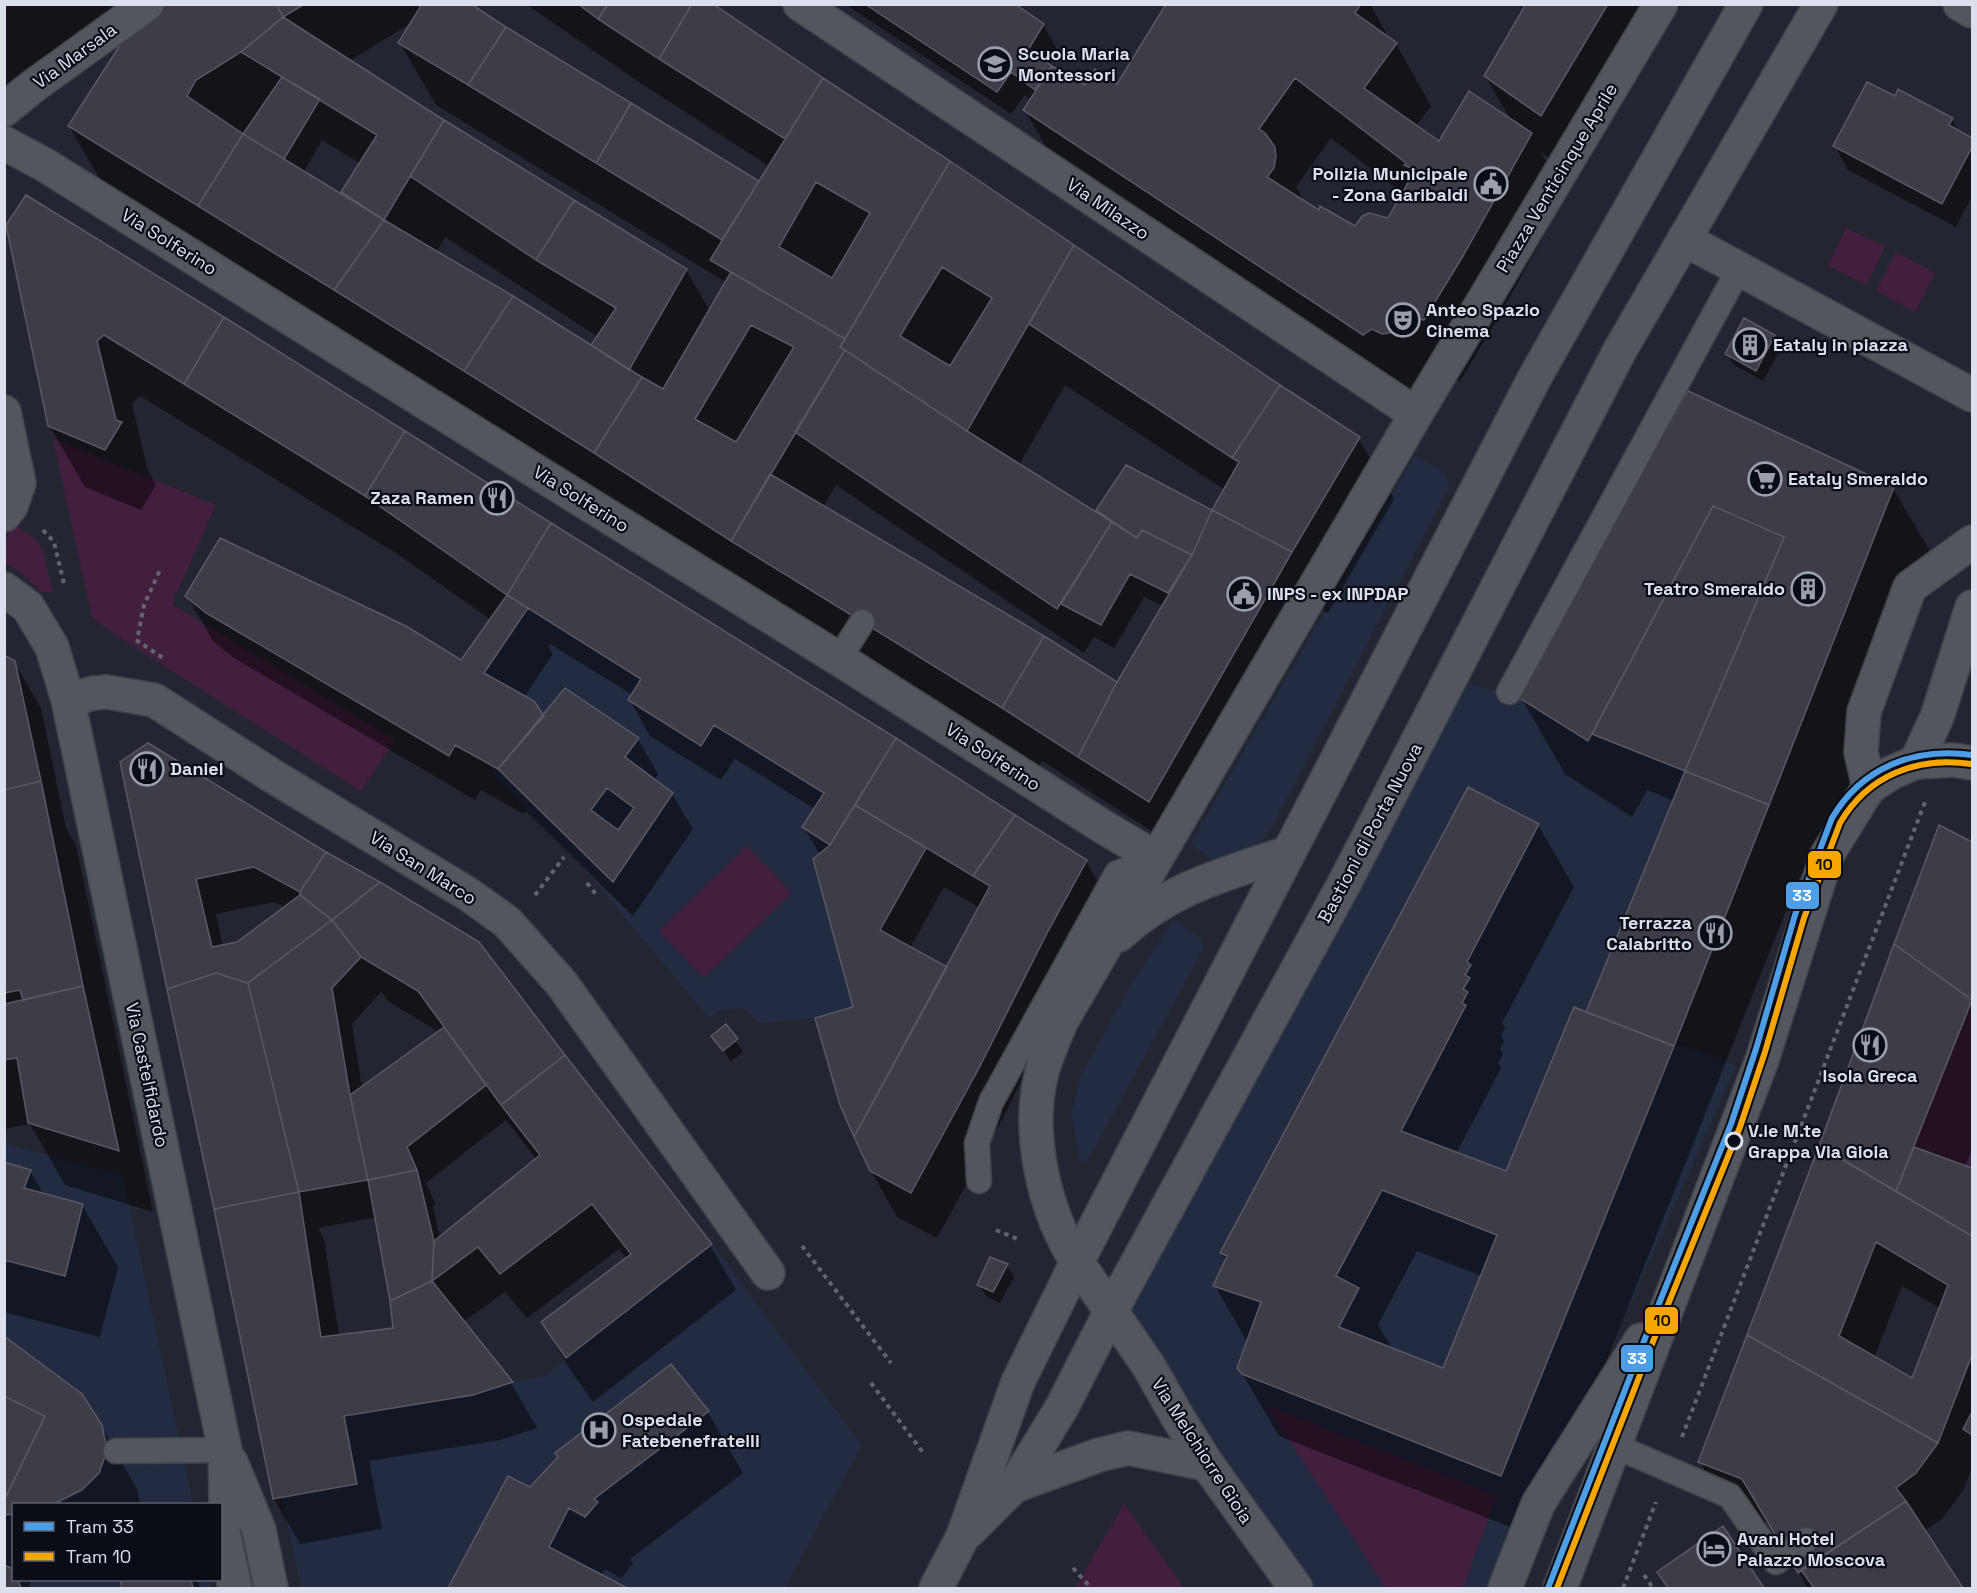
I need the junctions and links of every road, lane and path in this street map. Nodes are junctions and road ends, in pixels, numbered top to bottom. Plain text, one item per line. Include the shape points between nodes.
1 (147, 4) edge
2 (800, 4) edge
3 (1661, 4) edge
4 (1746, 4) edge
5 (1821, 4) edge
6 (1960, 4) edge
7 (1972, 11) edge
8 (4, 110) edge
9 (4, 143) edge
10 (1684, 240) junction
11 (1739, 269) junction
12 (1972, 395) edge
13 (4, 412) edge
14 (1416, 414) junction
15 (4, 515) edge
16 (1972, 542) edge
17 (160, 570) dead end
18 (4, 589) edge
19 (1972, 607) edge
20 (862, 622) dead end
21 (138, 634) dead end
22 (839, 659) junction
23 (1509, 692) dead end
24 (68, 700) junction
25 (1927, 761) junction
26 (1972, 763) edge
27 (1869, 787) junction
28 (1288, 853) junction
29 (564, 857) dead end
30 (1156, 858) junction
31 (587, 883) dead end
32 (598, 897) dead end
33 (528, 904) dead end
34 (1099, 955) junction
35 (979, 1181) dead end
36 (799, 1241) dead end
37 (1077, 1262) junction
38 (768, 1273) dead end
39 (1680, 1277) junction
40 (1111, 1311) junction
41 (891, 1363) dead end
42 (871, 1383) dead end
43 (1615, 1446) junction
44 (225, 1450) junction
45 (116, 1451) dead end
46 (924, 1454) dead end
47 (1207, 1464) junction
48 (1669, 1470) junction
49 (1014, 1486) junction
50 (963, 1536) junction
51 (1806, 1540) dead end
52 (1073, 1568) dead end
53 (1644, 1575) dead end
54 (235, 1588) edge
55 (271, 1588) edge
56 (936, 1588) edge
57 (1091, 1588) edge
58 (1296, 1588) edge
59 (1505, 1588) edge
60 (1560, 1588) edge
61 (1623, 1588) edge
62 (1653, 1588) edge

1 - 8 street, Via Marsala
2 - 14 street, Via Milazzo
3 - 14 street, Piazza Venticinque Aprile
4 - 28 street, Bastioni di Porta Nuova via 1534,377
5 - 10 street
6 - 7 street
9 - 22 street, Via Solferino
10 - 11 street
10 - 40 street, Bastioni di Porta Nuova via 1620,350 1345,882
11 - 12 street
11 - 23 lane
13 - 15 street via 19,483 12,506
14 - 30 street
16 - 27 street via 1910,587 1864,712 1861,752
17 - 21 path via 144,605
18 - 24 street via 28,607 52,647
19 - 25 street
20 - 22 lane
22 - 30 street, Via Solferino
24 - 38 street, Via San Marco via 107,692 154,700 507,922 562,984
24 - 44 street, Via Castelfidardo
25 - 26 street
25 - 27 street via 1891,773
25 - 48 path via 1929,793
27 - 39 street via 1827,855 1762,1060
28 - 34 street via 1175,894 1137,919
28 - 37 street, Bastioni di Porta Nuova
29 - 33 path
30 - 34 street
30 - 35 lane via 1117,873 991,1102 977,1143
31 - 32 path
34 - 37 street via 1051,1047 1038,1106 1045,1188 1054,1218
36 - 41 path
37 - 40 street
37 - 50 street, Bastioni di Porta Nuova via 1018,1382
39 - 43 street
39 - 59 street via 1538,1504
40 - 47 street, Via Melchiorre Gioia
40 - 49 street, Bastioni di Porta Nuova via 1062,1407
42 - 46 path
43 - 48 lane
43 - 60 street
44 - 45 lane
44 - 54 street, Via Castelfidardo via 223,1531
44 - 55 street, Via Castelfidardo via 259,1530
47 - 49 street via 1128,1448
47 - 58 street, Via Melchiorre Gioia
48 - 51 lane via 1730,1496 1776,1562
48 - 61 path
49 - 50 street, Bastioni di Porta Nuova
50 - 56 street, Bastioni di Porta Nuova
52 - 57 path
53 - 62 path

